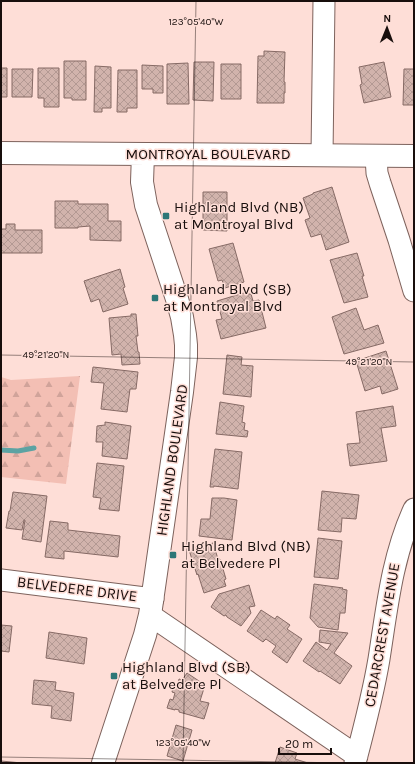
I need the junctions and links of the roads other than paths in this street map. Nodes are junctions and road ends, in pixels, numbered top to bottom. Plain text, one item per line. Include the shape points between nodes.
1 (324, 1) edge
2 (1, 153) edge
3 (144, 154) junction
4 (322, 155) junction
5 (376, 156) junction
6 (414, 156) edge
7 (414, 291) edge
8 (414, 509) edge
9 (1, 580) edge
10 (152, 607) junction
11 (356, 759) edge
12 (103, 763) edge

1 - 4 street
2 - 3 street, MONTROYAL BOULEVARD
3 - 4 street, MONTROYAL BOULEVARD
3 - 10 street, HIGHLAND BOULEVARD via 142,182 146,205 177,299 186,345 182,392
4 - 5 street, MONTROYAL BOULEVARD
5 - 6 street, MONTROYAL BOULEVARD
5 - 7 street via 377,173
8 - 11 street, CEDARCREST AVENUE via 398,553 372,698
9 - 10 street, BELVEDERE DRIVE
10 - 11 street, BELVEDERE DRIVE
10 - 12 street, HIGHLAND BOULEVARD

